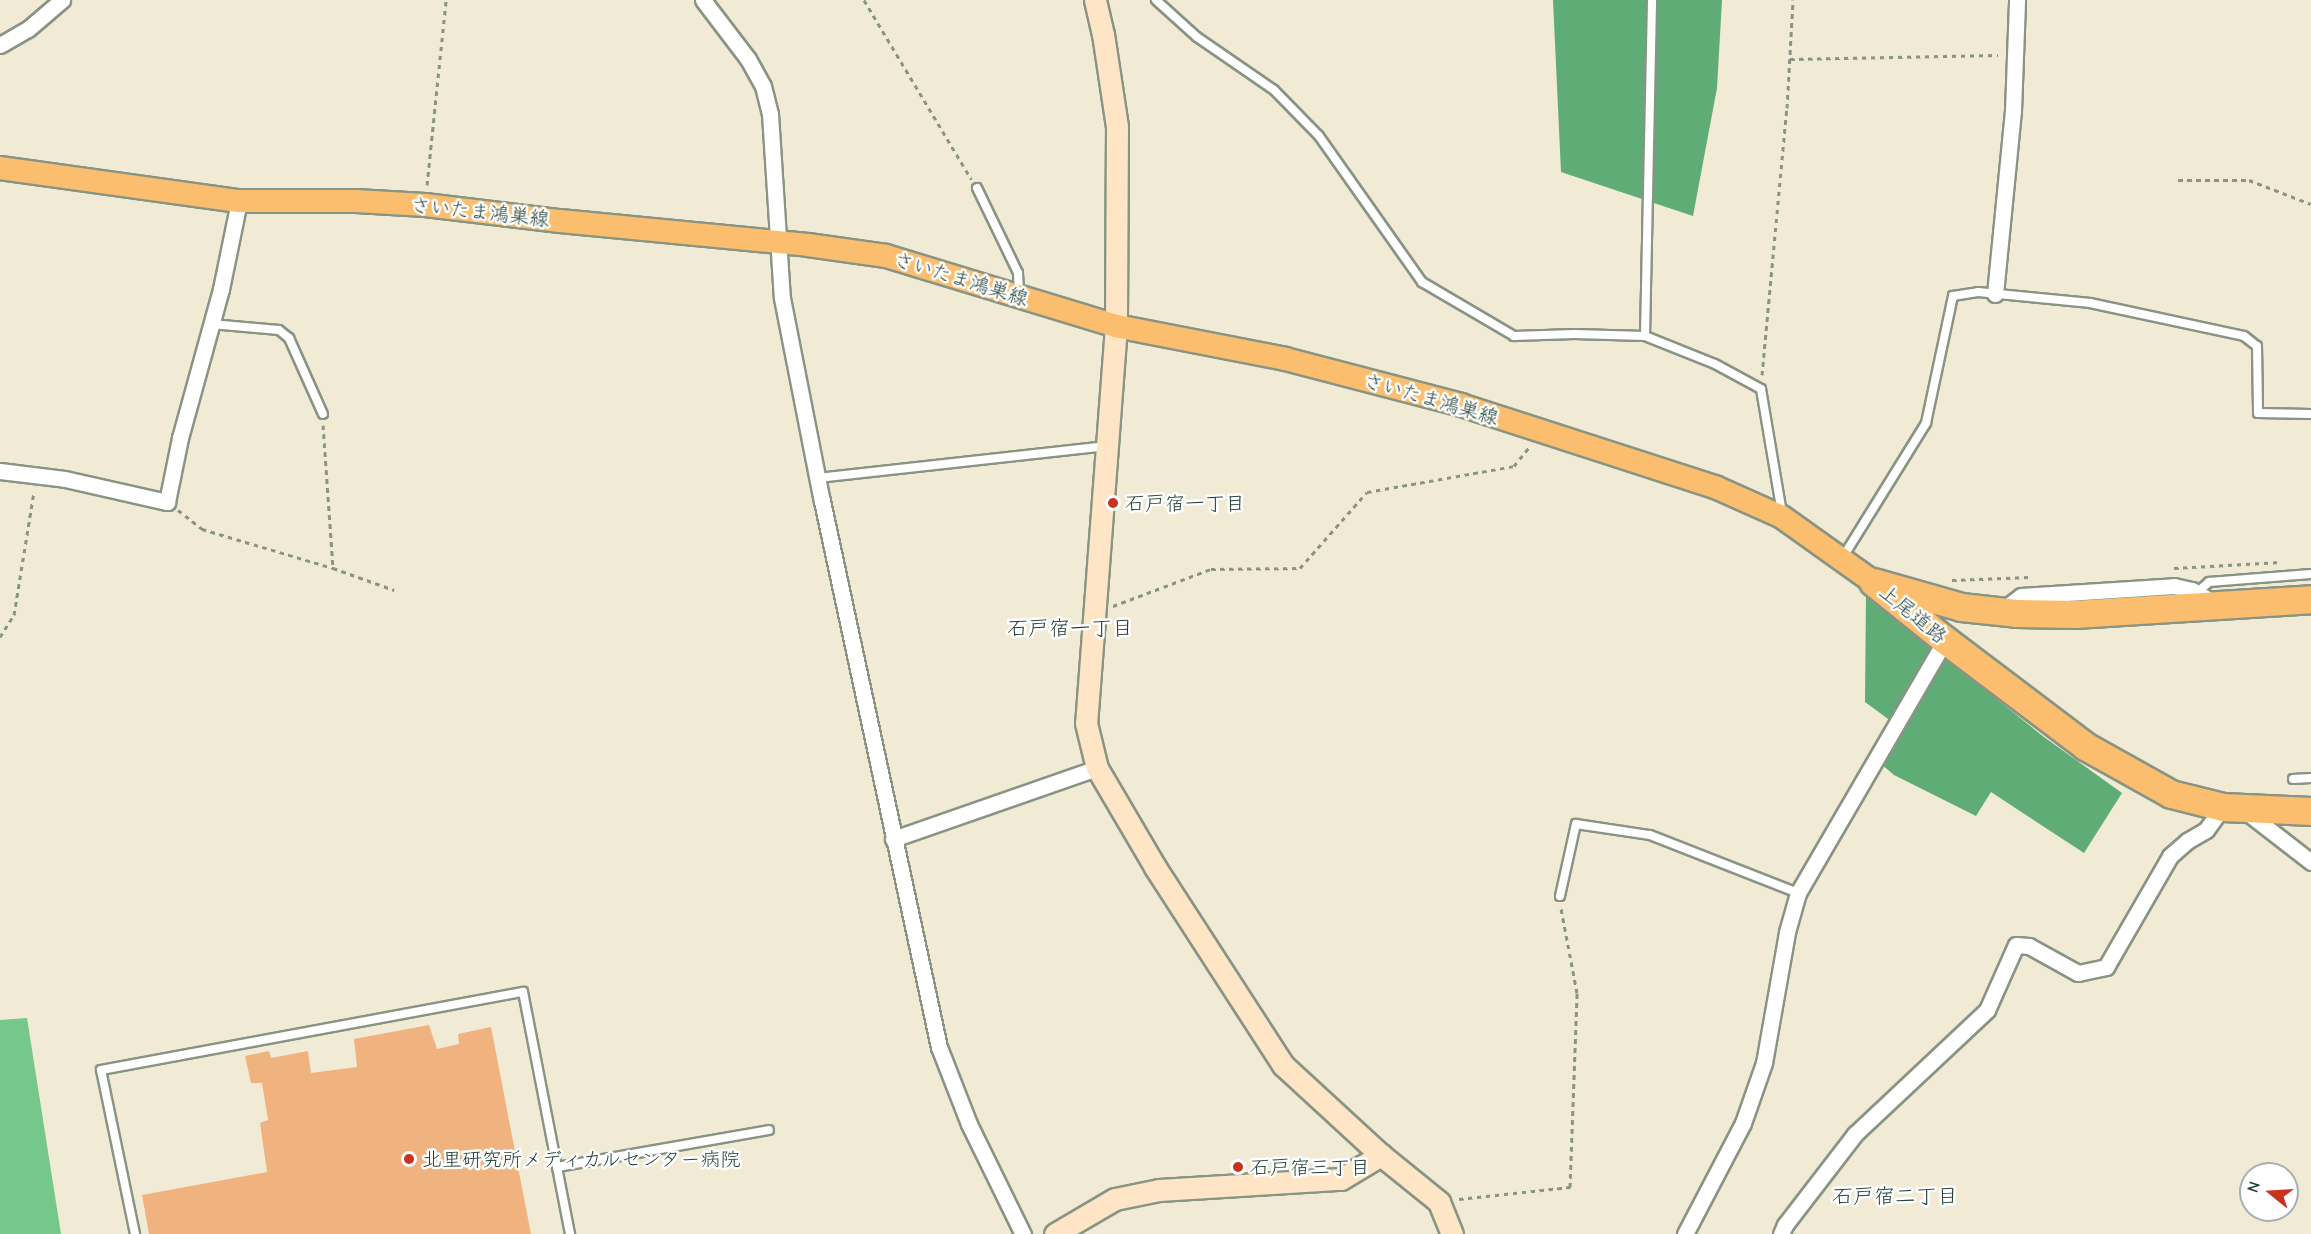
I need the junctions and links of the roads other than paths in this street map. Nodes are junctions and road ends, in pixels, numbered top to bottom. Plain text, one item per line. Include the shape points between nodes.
1 (62, 0) edge
2 (704, 0) edge
3 (1095, 0) edge
4 (1156, 0) edge
5 (1652, 0) edge
6 (2017, 0) edge
7 (0, 45) edge
8 (0, 168) edge
9 (976, 188) road end
10 (238, 201) junction
11 (780, 242) junction
12 (1995, 294) junction
13 (1019, 296) junction
14 (211, 324) junction
15 (1116, 326) junction
16 (1645, 336) junction
17 (323, 414) road end
18 (2311, 414) edge
19 (1108, 445) junction
20 (0, 471) edge
21 (818, 478) junction
22 (1782, 517) junction
23 (1842, 559) junction
24 (2311, 574) edge
25 (1873, 582) junction
26 (2196, 593) junction
27 (2311, 599) edge
28 (2219, 606) junction
29 (2000, 612) junction
30 (1945, 640) junction
31 (1097, 768) junction
32 (2311, 778) edge
33 (2293, 779) dead end
34 (2233, 807) junction
35 (2311, 811) edge
36 (893, 839) junction
37 (2311, 862) edge
38 (1798, 893) junction
39 (1560, 896) road end
40 (769, 1130) dead end
41 (1381, 1155) junction
42 (557, 1167) junction
43 (1060, 1232) edge
44 (135, 1234) edge
45 (570, 1234) edge
46 (1023, 1234) edge
47 (1452, 1234) edge
48 (1685, 1234) edge
49 (1781, 1234) edge

1 - 7 street via 28,29
2 - 11 street via 763,86 770,114
3 - 15 street via 1117,127
4 - 16 lane via 1197,37 1274,90 1319,136 1422,282 1514,336
5 - 16 lane
6 - 12 street via 2013,111
8 - 10 main road, さいたま鴻巣線
9 - 13 lane via 1018,273
10 - 11 main road, さいたま鴻巣線 via 425,205
10 - 14 street
11 - 13 main road, さいたま鴻巣線 via 886,256
11 - 21 street via 783,298
12 - 18 lane via 2090,303 2244,336 2257,346 2258,413
12 - 23 lane via 1953,296 1926,423
13 - 15 main road, さいたま鴻巣線
14 - 17 lane via 279,330 289,338
14 - 20 street via 167,502 131,492
15 - 19 street
15 - 22 main road, さいたま鴻巣線 via 1285,359 1461,405 1715,487
16 - 22 lane via 1715,364 1761,389
19 - 21 lane
19 - 31 street via 1086,723
21 - 36 street
22 - 23 main road, さいたま鴻巣線
23 - 25 main road, さいたま鴻巣線
24 - 26 lane via 2210,582
25 - 29 highway, 上尾道路 via 1961,607
25 - 30 highway, 上尾道路
26 - 28 street
26 - 29 street via 2174,586 2021,596
27 - 28 highway, 上尾道路
28 - 29 highway, 上尾道路 via 2075,614
30 - 34 highway, 上尾道路 via 2085,746 2170,794
30 - 38 street
31 - 36 street
31 - 41 street via 1155,867 1283,1065
32 - 33 lane
34 - 35 highway, 上尾道路
34 - 37 street
34 - 49 street via 2170,856 2106,967 2078,973 2029,946 2016,945 1987,1010 1855,1134
36 - 46 street via 939,1047 969,1124
38 - 39 lane via 1650,835 1576,824
38 - 48 street via 1787,932 1764,1063 1743,1123
40 - 42 lane
41 - 43 street via 1341,1179 1159,1190 1115,1199
41 - 47 street via 1439,1202
42 - 44 lane via 523,992 101,1070
42 - 45 lane

